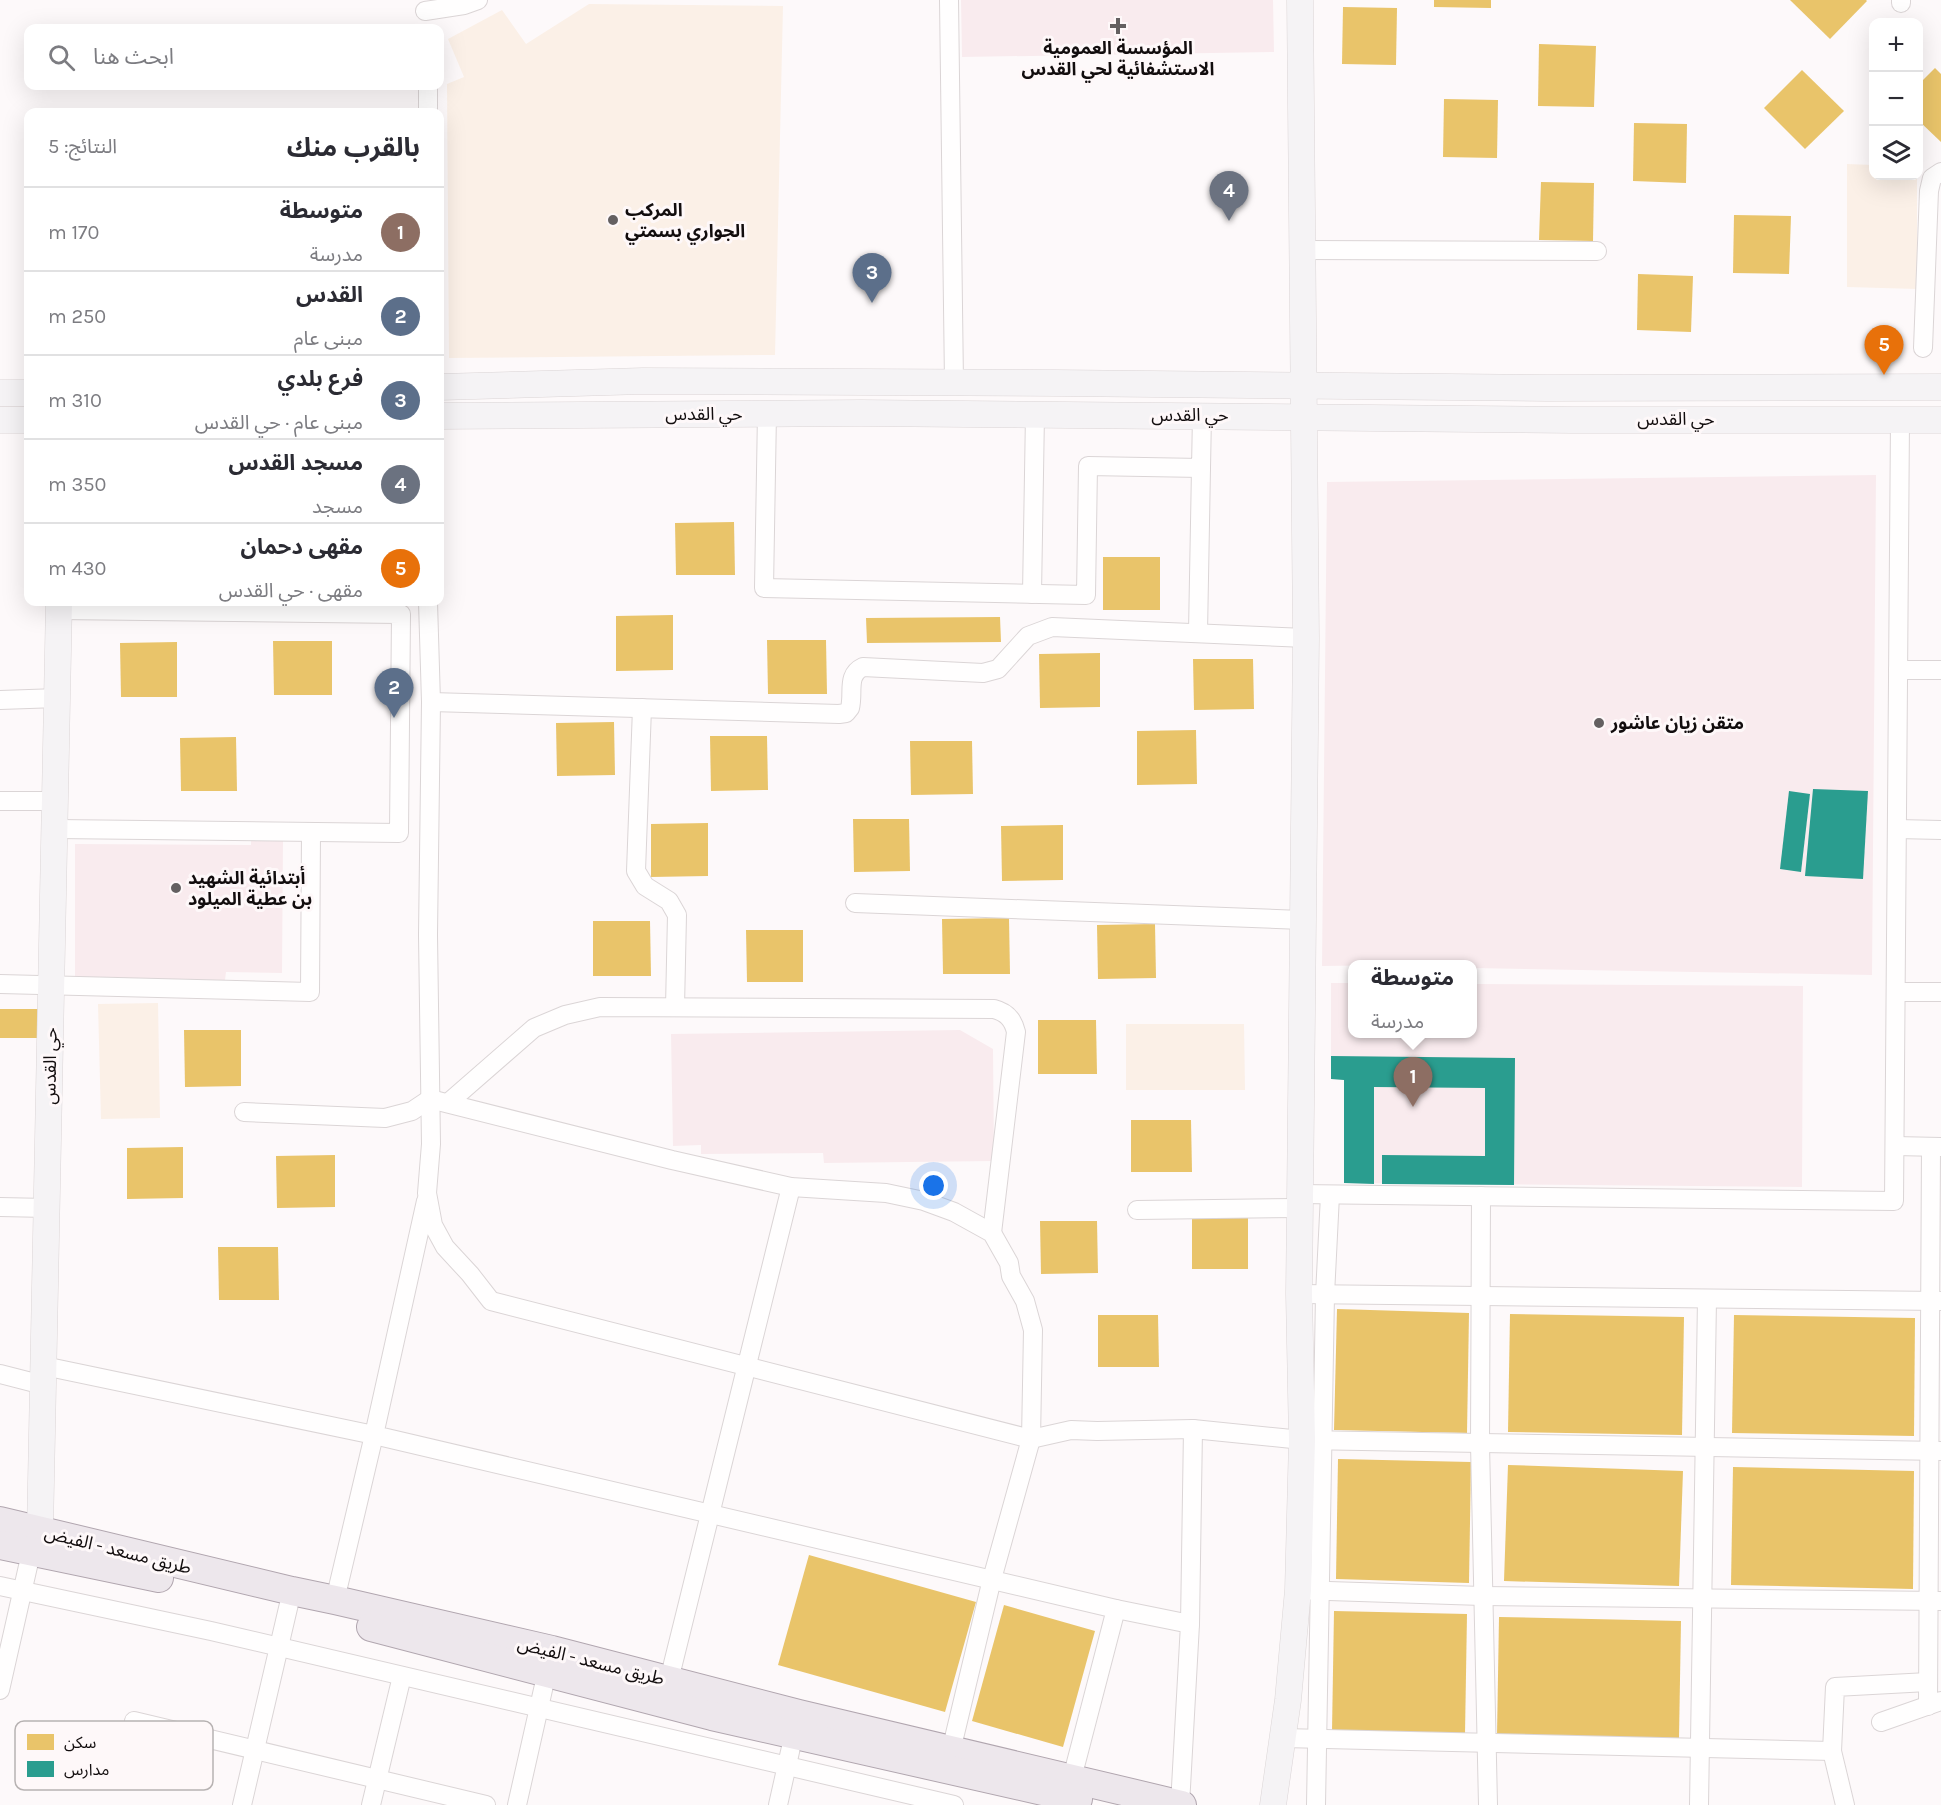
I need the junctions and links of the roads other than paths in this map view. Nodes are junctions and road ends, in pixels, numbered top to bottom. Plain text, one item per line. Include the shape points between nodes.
1 (478, 0) edge
2 (949, 0) edge
3 (1300, 0) edge
4 (425, 13) edge
5 (428, 90) edge
6 (429, 108) edge
7 (1941, 172) edge
8 (1303, 250) junction
9 (1597, 251) dead end
10 (1923, 348) dead end
11 (954, 383) junction
12 (444, 387) edge
13 (1305, 387) junction
14 (1941, 387) edge
15 (1611, 388) junction
16 (0, 393) edge
17 (24, 393) edge
18 (767, 414) junction
19 (1035, 414) junction
20 (1202, 415) junction
21 (444, 416) edge
22 (1304, 416) junction
23 (0, 420) edge
24 (24, 420) edge
25 (1611, 420) junction
26 (1900, 420) junction
27 (1941, 420) edge
28 (1201, 468) junction
29 (1032, 594) junction
30 (59, 606) edge
31 (427, 609) edge
32 (401, 614) junction
33 (1198, 633) junction
34 (1306, 638) junction
35 (1898, 670) junction
36 (1941, 670) edge
37 (58, 698) junction
38 (0, 700) edge
39 (431, 702) junction
40 (642, 708) junction
41 (0, 801) edge
42 (56, 801) junction
43 (56, 829) junction
44 (1897, 829) junction
45 (1941, 830) edge
46 (311, 832) junction
47 (855, 903) dead end
48 (1302, 920) junction
49 (0, 984) edge
50 (52, 986) junction
51 (1896, 992) junction
52 (1941, 992) edge
53 (675, 1007) junction
54 (430, 1099) junction
55 (448, 1103) junction
56 (243, 1112) dead end
57 (1895, 1146) junction
58 (1936, 1147) edge
59 (791, 1187) junction
60 (427, 1193) junction
61 (1330, 1195) junction
62 (1481, 1196) junction
63 (1299, 1201) junction
64 (0, 1207) edge
65 (47, 1208) junction
66 (1137, 1210) dead end
67 (992, 1233) junction
68 (1299, 1294) junction
69 (1325, 1295) junction
70 (1479, 1296) junction
71 (1707, 1299) junction
72 (1935, 1301) edge
73 (747, 1366) junction
74 (0, 1374) edge
75 (44, 1375) junction
76 (1193, 1429) junction
77 (374, 1435) junction
78 (1031, 1439) junction
79 (1312, 1440) junction
80 (1480, 1444) junction
81 (1705, 1447) junction
82 (1936, 1451) edge
83 (711, 1513) junction
84 (0, 1521) edge
85 (36, 1542) junction
86 (0, 1545) edge
87 (992, 1579) junction
88 (0, 1586) edge
89 (1309, 1590) junction
90 (23, 1591) junction
91 (1482, 1596) junction
92 (1702, 1597) junction
93 (290, 1600) junction
94 (335, 1600) junction
95 (1934, 1601) edge
96 (1116, 1609) junction
97 (1190, 1624) junction
98 (279, 1647) junction
99 (550, 1662) junction
100 (402, 1676) junction
101 (669, 1680) junction
102 (1928, 1682) junction
103 (0, 1690) edge
104 (1935, 1703) edge
105 (539, 1707) junction
106 (134, 1720) dead end
107 (138, 1721) edge
108 (1881, 1722) dead end
109 (796, 1724) junction
110 (1283, 1738) junction
111 (213, 1739) edge
112 (1317, 1739) junction
113 (1486, 1743) junction
114 (1700, 1748) junction
115 (255, 1749) junction
116 (1832, 1751) junction
117 (949, 1759) junction
118 (787, 1765) junction
119 (1072, 1778) junction
120 (378, 1779) junction
121 (242, 1805) edge
122 (371, 1805) edge
123 (486, 1805) edge
124 (517, 1805) edge
125 (778, 1805) edge
126 (954, 1805) edge
127 (1104, 1805) edge
128 (1181, 1805) edge
129 (1273, 1805) edge
130 (1316, 1805) edge
131 (1488, 1805) edge
132 (1699, 1805) edge
133 (1845, 1805) edge

1 - 4 street
2 - 11 street
3 - 8 street
5 - 6 street
7 - 10 street via 1932,178 1929,190
8 - 9 street
8 - 13 street
11 - 12 street via 643,381
11 - 13 street
13 - 15 street
13 - 22 street
14 - 15 street
15 - 25 street
16 - 17 street
18 - 19 street, حي القدس
18 - 21 street, حي القدس
18 - 29 street via 764,588
19 - 20 street, حي القدس
19 - 29 street
20 - 22 street, حي القدس
20 - 28 street
22 - 25 street, حي القدس
22 - 34 street
23 - 24 street
25 - 26 street, حي القدس
26 - 27 street, حي القدس
26 - 35 street
28 - 29 street via 1088,466 1086,595
28 - 33 street
30 - 32 street
30 - 37 street, حي القدس
31 - 32 street
31 - 39 street
32 - 46 street via 399,833
33 - 34 street
33 - 40 street via 1052,627 1028,636 998,669 983,673 863,667 853,675 850,708 839,714
34 - 48 street
35 - 36 street
35 - 44 street
37 - 38 street
37 - 42 street, حي القدس
39 - 40 street
39 - 54 street
40 - 53 street via 636,872 645,886 669,901 677,915
41 - 42 street
42 - 43 street, حي القدس
43 - 46 street
43 - 50 street, حي القدس
44 - 45 street
44 - 51 street
46 - 50 street via 310,992
47 - 48 street
48 - 63 street
49 - 50 street
50 - 65 street, حي القدس
51 - 52 street
51 - 57 street
53 - 55 street via 600,1007 549,1021 534,1028
53 - 67 street via 994,1009 1006,1013 1016,1032
54 - 55 street
54 - 56 street via 412,1111 385,1118
54 - 60 street
55 - 59 street
57 - 58 street
57 - 62 street via 1894,1201
58 - 72 street
59 - 67 street via 886,1193 924,1201
59 - 73 street
60 - 73 street via 434,1225 445,1247 491,1301
60 - 77 street
61 - 62 street
61 - 63 street
61 - 69 street
62 - 70 street
63 - 66 street
63 - 68 street
64 - 65 street
65 - 75 street, حي القدس
67 - 78 street via 1009,1263 1033,1330
68 - 69 street
68 - 79 street
69 - 70 street
69 - 79 street
70 - 71 street
70 - 80 street
71 - 72 street
71 - 81 street
72 - 82 street
73 - 78 street
73 - 83 street
74 - 75 street
75 - 77 street
75 - 85 street, حي القدس
76 - 78 street via 1071,1430
76 - 79 street
76 - 97 street
77 - 83 street
77 - 94 street
78 - 87 street
79 - 80 street
79 - 89 street
80 - 81 street
80 - 91 street
81 - 82 street
81 - 92 street
82 - 95 street
83 - 87 street
83 - 101 street
84 - 85 main road, طريق مسعد - الفيض
85 - 86 main road, طريق مسعد - الفيض
85 - 90 street
85 - 93 main road, طريق مسعد - الفيض
87 - 96 street
87 - 117 street
88 - 90 street
89 - 91 street
89 - 110 street
89 - 112 street
90 - 98 street
90 - 103 street
91 - 92 street
91 - 113 street
92 - 95 street
92 - 114 street
93 - 94 main road, طريق مسعد - الفيض
93 - 98 street
93 - 99 main road, طريق مسعد - الفيض via 303,1610
94 - 99 main road, طريق مسعد - الفيض
95 - 102 street
96 - 97 street
96 - 119 street
97 - 128 street
98 - 100 street
98 - 115 street
99 - 101 main road, طريق مسعد - الفيض
99 - 105 street
99 - 109 main road, طريق مسعد - الفيض via 712,1716
100 - 105 street
100 - 120 street
101 - 109 main road, طريق مسعد - الفيض
102 - 104 street
102 - 116 street via 1835,1687
104 - 108 street
105 - 118 street
105 - 124 street
106 - 107 street
109 - 117 main road, طريق مسعد - الفيض
109 - 118 street
110 - 112 street
110 - 129 street
111 - 115 street
112 - 113 street
112 - 130 street
113 - 114 street
113 - 131 street
114 - 116 street
114 - 132 street
115 - 120 street
115 - 121 street
116 - 133 street
117 - 119 main road, طريق مسعد - الفيض
117 - 127 main road, طريق مسعد - الفيض
118 - 125 street
118 - 126 street
119 - 128 main road, طريق مسعد - الفيض
120 - 122 street
120 - 123 street

